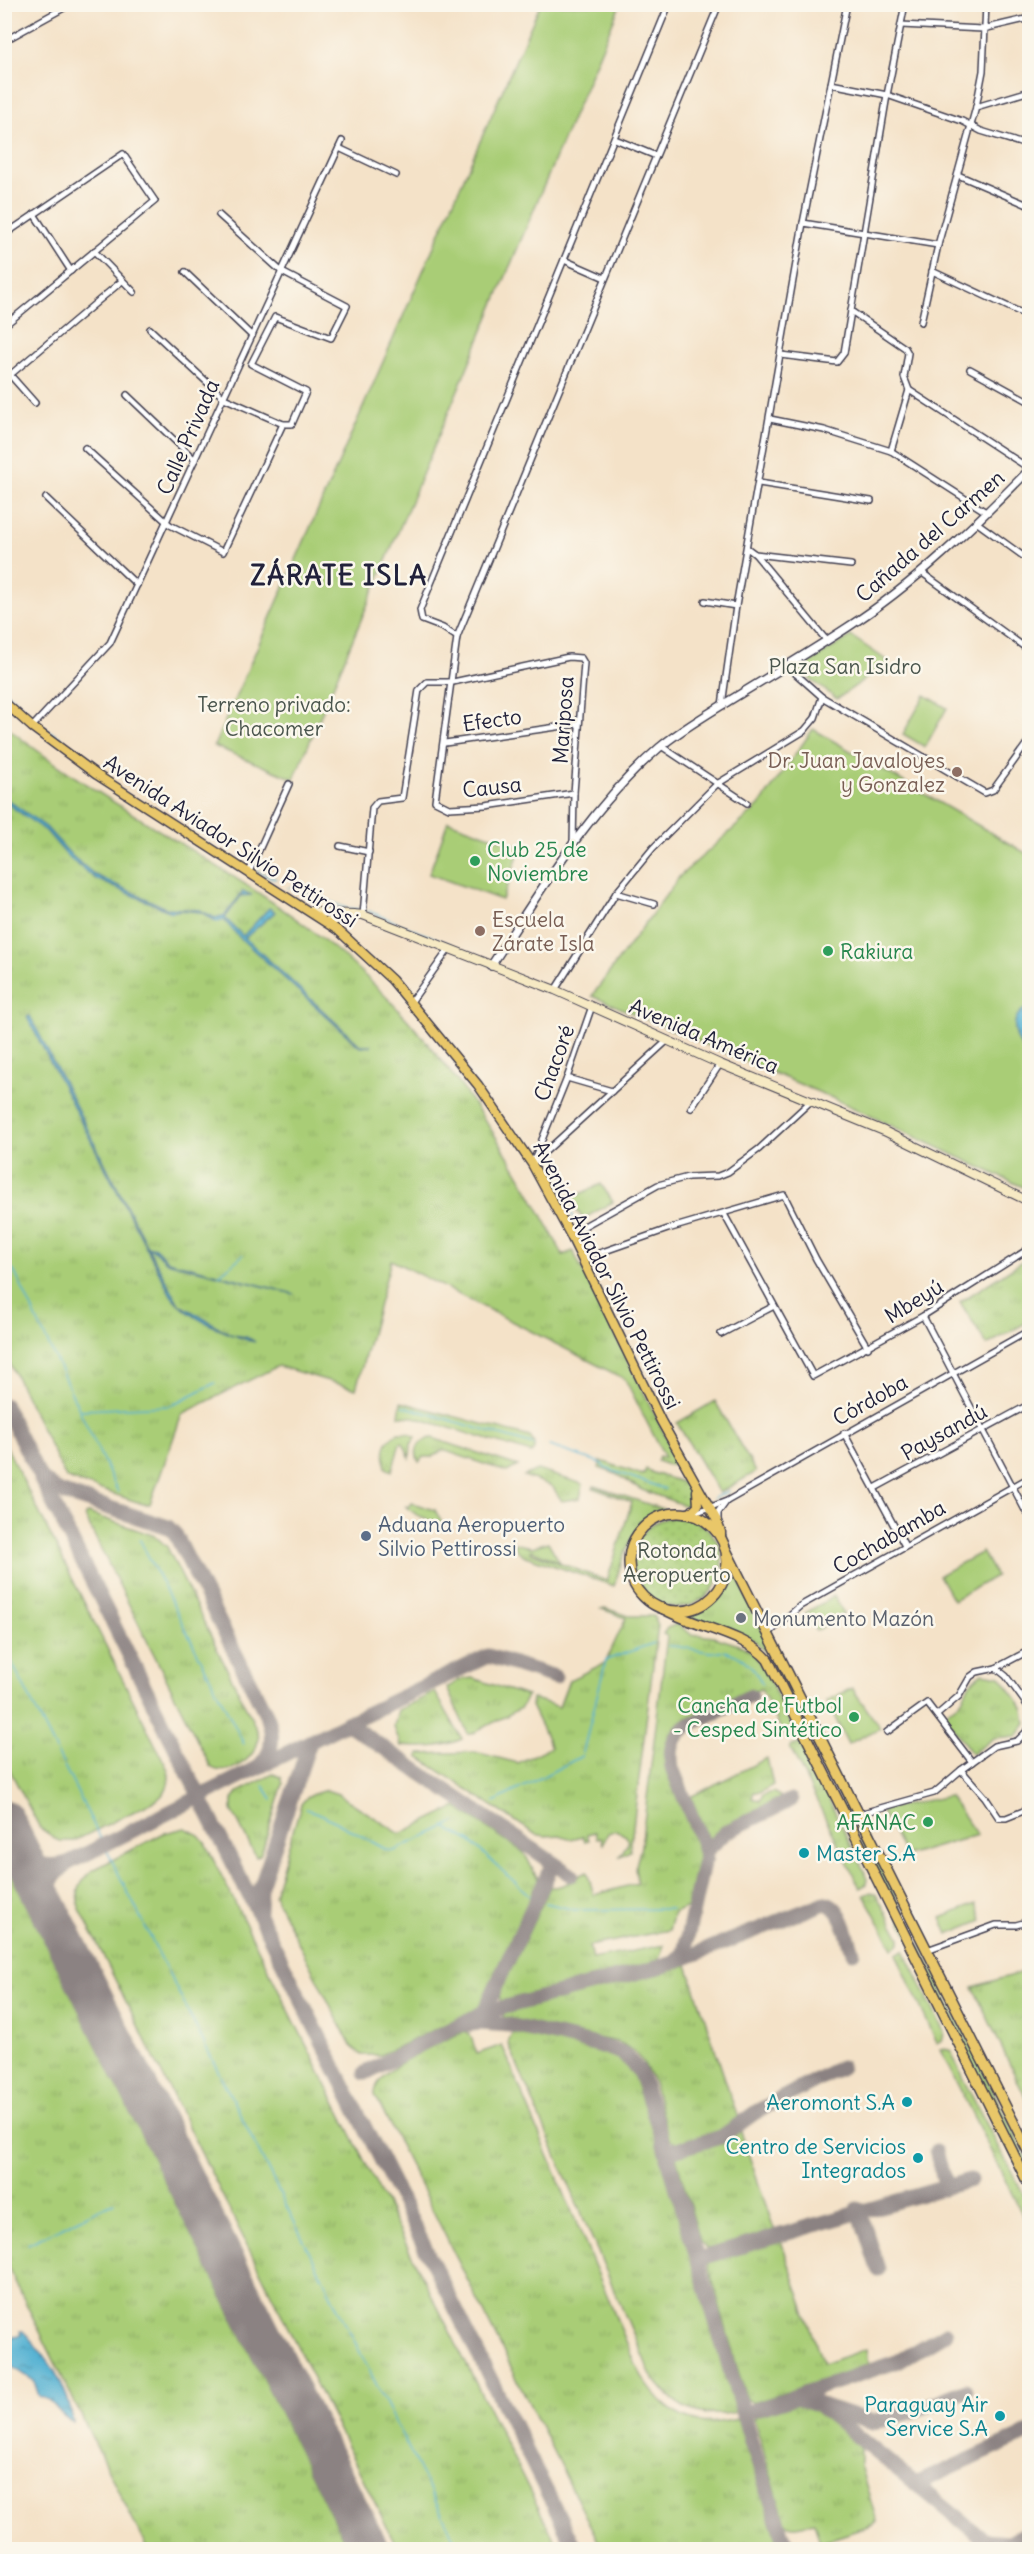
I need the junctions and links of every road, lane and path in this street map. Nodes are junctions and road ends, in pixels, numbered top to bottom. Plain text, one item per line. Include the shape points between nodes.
1 (71, 4) edge
2 (669, 4) edge
3 (719, 4) edge
4 (847, 4) edge
5 (905, 4) edge
6 (986, 4) edge
7 (1029, 18) edge
8 (901, 25) junction
9 (983, 29) junction
10 (4, 41) edge
11 (831, 84) junction
12 (1029, 91) edge
13 (887, 95) junction
14 (976, 107) junction
15 (972, 126) junction
16 (615, 139) junction
17 (342, 141) dead end
18 (1029, 146) edge
19 (339, 148) junction
20 (656, 156) junction
21 (396, 175) dead end
22 (958, 175) junction
23 (1029, 206) edge
24 (34, 214) junction
25 (219, 215) dead end
26 (803, 222) junction
27 (864, 232) junction
28 (4, 235) edge
29 (938, 245) junction
30 (94, 251) junction
31 (564, 260) junction
32 (71, 271) junction
33 (932, 271) junction
34 (185, 272) dead end
35 (282, 272) junction
36 (605, 278) junction
37 (122, 281) junction
38 (134, 292) dead end
39 (851, 311) junction
40 (1029, 317) edge
41 (921, 322) dead end
42 (4, 326) edge
43 (150, 329) dead end
44 (252, 336) junction
45 (781, 355) junction
46 (4, 368) edge
47 (970, 369) dead end
48 (10, 375) junction
49 (909, 390) junction
50 (127, 395) dead end
51 (224, 398) junction
52 (1029, 402) edge
53 (35, 403) dead end
54 (770, 419) junction
55 (283, 424) junction
56 (85, 448) dead end
57 (891, 451) junction
58 (195, 460) junction
59 (1029, 469) edge
60 (759, 483) junction
61 (46, 498) dead end
62 (871, 501) dead end
63 (986, 513) junction
64 (167, 522) junction
65 (976, 522) junction
66 (747, 548) junction
67 (755, 554) junction
68 (1029, 561) edge
69 (851, 565) dead end
70 (921, 572) junction
71 (137, 585) junction
72 (705, 601) dead end
73 (736, 606) junction
74 (458, 637) junction
75 (827, 641) junction
76 (1029, 651) edge
77 (787, 666) junction
78 (453, 682) junction
79 (822, 697) junction
80 (4, 702) edge
81 (722, 705) junction
82 (578, 724) junction
83 (32, 727) junction
84 (1029, 739) edge
85 (445, 743) junction
86 (661, 746) junction
87 (289, 784) dead end
88 (717, 784) junction
89 (574, 793) junction
90 (747, 803) dead end
91 (573, 844) junction
92 (340, 846) dead end
93 (369, 852) junction
94 (249, 872) junction
95 (616, 893) junction
96 (654, 904) dead end
97 (311, 911) junction
98 (362, 915) junction
99 (327, 922) junction
100 (449, 949) junction
101 (491, 966) junction
102 (555, 990) junction
103 (411, 1002) junction
104 (592, 1006) junction
105 (668, 1040) junction
106 (720, 1064) junction
107 (567, 1078) junction
108 (612, 1091) junction
109 (811, 1101) junction
110 (691, 1108) dead end
111 (532, 1164) junction
112 (1029, 1202) edge
113 (724, 1214) junction
114 (570, 1234) junction
115 (1029, 1248) edge
116 (582, 1260) junction
117 (774, 1306) junction
118 (923, 1316) junction
119 (1029, 1330) edge
120 (721, 1334) dead end
121 (868, 1348) junction
122 (954, 1373) junction
123 (1029, 1404) edge
124 (984, 1429) junction
125 (844, 1433) junction
126 (1029, 1477) edge
127 (1014, 1486) junction
128 (696, 1488) junction
129 (874, 1488) junction
130 (727, 1501) junction
131 (710, 1508) junction
132 (1026, 1512) dead end
133 (687, 1514) junction
134 (718, 1524) junction
135 (723, 1542) junction
136 (905, 1546) junction
137 (662, 1608) junction
138 (770, 1633) junction
139 (1029, 1650) edge
140 (996, 1668) junction
141 (1029, 1709) edge
142 (937, 1714) junction
143 (1029, 1728) edge
144 (887, 1732) dead end
145 (972, 1762) junction
146 (961, 1770) junction
147 (1026, 1810) dead end
148 (859, 1814) junction
149 (1029, 1921) edge
150 (927, 1950) junction
151 (1029, 2155) edge
152 (1029, 2187) edge

1 - 10 street
2 - 16 street
3 - 20 street
4 - 11 street
5 - 8 street
6 - 9 street
7 - 9 street
8 - 9 street
8 - 13 street
9 - 14 street via 983,71
11 - 13 street
11 - 26 street
12 - 14 street
13 - 15 street
13 - 27 street
14 - 15 street
15 - 18 street
15 - 22 street
16 - 20 street
16 - 31 street
17 - 19 street, Calle Privada
19 - 21 street
19 - 35 street, Calle Privada
20 - 36 street
22 - 23 street
22 - 29 street
24 - 28 street
24 - 30 street via 125,154 155,201
24 - 32 street
25 - 35 street
26 - 27 street
26 - 45 street
27 - 29 street
27 - 39 street
29 - 33 street
30 - 32 street
30 - 37 street
31 - 36 street
31 - 74 street via 420,610 422,620
32 - 42 street
33 - 40 street
33 - 41 street
34 - 44 street
35 - 44 street, Calle Privada
35 - 55 street via 347,306 331,338 273,319 251,366 307,393 292,424
36 - 74 street
37 - 38 street
37 - 48 street
39 - 45 street via 844,353 837,362
39 - 49 street via 907,351 904,377
43 - 51 street
44 - 51 street, Calle Privada
45 - 54 street
46 - 48 street
47 - 52 street
48 - 53 street
49 - 57 street
49 - 59 street
50 - 58 street
51 - 55 street
51 - 58 street, Calle Privada
54 - 57 street via 824,430
54 - 60 street
55 - 64 street via 224,551
56 - 64 street
57 - 63 street
58 - 64 street, Calle Privada
59 - 63 street, Cañada del Carmen
60 - 62 street
60 - 66 street
61 - 71 street
63 - 65 street, Cañada del Carmen
64 - 71 street, Calle Privada
65 - 68 street
65 - 70 street, Cañada del Carmen
66 - 67 street
66 - 73 street
67 - 69 street
67 - 75 street
70 - 75 street, Cañada del Carmen
70 - 76 street
71 - 83 street, Calle Privada via 110,643
72 - 73 street
73 - 81 street
74 - 78 street
75 - 77 street, Cañada del Carmen
77 - 79 street
77 - 81 street, Cañada del Carmen
78 - 82 street, Mariposa via 578,657 584,663
78 - 85 street
78 - 93 street via 427,682 419,690 402,798 374,804
79 - 84 street via 985,793 993,790
79 - 88 street via 815,718 804,731
80 - 83 main road, Avenida Aviador Silvio Pettirossi
81 - 86 street, Cañada del Carmen
82 - 85 street, Efecto
82 - 89 street, Mariposa
83 - 94 main road, Avenida Aviador Silvio Pettirossi via 97,775
85 - 89 street, Causa via 435,801 448,808
86 - 88 street
86 - 91 street, Cañada del Carmen
87 - 94 street
88 - 90 street
88 - 95 street via 653,848
89 - 91 street, Mariposa
91 - 101 street, Cañada del Carmen
92 - 93 street
93 - 98 street
94 - 97 main road, Avenida Aviador Silvio Pettirossi
95 - 96 street
95 - 102 street
97 - 98 main road, Avenida América
97 - 99 main road, Avenida Aviador Silvio Pettirossi
98 - 99 main road
98 - 100 main road, Avenida América
99 - 103 main road, Avenida Aviador Silvio Pettirossi via 376,963
100 - 101 main road, Avenida América
100 - 103 street
101 - 102 main road, Avenida América
102 - 104 main road, Avenida América
103 - 111 main road, Avenida Aviador Silvio Pettirossi via 478,1085
104 - 105 main road, Avenida América
104 - 107 street, Chacoré
105 - 106 main road, Avenida América
105 - 108 street
106 - 109 main road, Avenida América
106 - 110 street
107 - 108 street
107 - 111 street, Chacoré
108 - 111 street
109 - 112 main road, Avenida América via 894,1135
109 - 114 street via 729,1172 658,1185
111 - 114 main road, Avenida Aviador Silvio Pettirossi
113 - 116 street
113 - 117 street
113 - 121 street via 785,1196 816,1260
114 - 116 main road, Avenida Aviador Silvio Pettirossi
115 - 118 street, Mbeyú
116 - 128 main road, Avenida Aviador Silvio Pettirossi
117 - 120 street
117 - 121 street, Mbeyú via 812,1376
118 - 121 street, Mbeyú
118 - 122 street
119 - 122 street, Córdoba
122 - 124 street
122 - 125 street, Córdoba
123 - 124 street, Paysandú
124 - 127 street
124 - 129 street, Paysandú
125 - 129 street
125 - 130 street, Córdoba
126 - 127 street, Cochabamba
127 - 132 street
127 - 136 street, Cochabamba
128 - 131 main road, Avenida Aviador Silvio Pettirossi
128 - 133 main road via 698,1505
129 - 136 street
130 - 131 street, Córdoba
130 - 134 street via 718,1513
131 - 133 street, Córdoba
131 - 134 main road, Avenida Aviador Silvio Pettirossi
133 - 135 highway via 706,1522
133 - 137 highway via 672,1514 650,1522 631,1550 634,1583 647,1600
134 - 135 main road, Avenida Aviador Silvio Pettirossi
135 - 137 highway via 727,1564 711,1598 688,1610
135 - 138 highway, Avenida Aviador Silvio Pettirossi
136 - 138 street, Cochabamba via 800,1606
137 - 152 highway via 681,1619 746,1642 768,1660
138 - 148 highway, Avenida Aviador Silvio Pettirossi
139 - 140 street
140 - 141 street
140 - 142 street via 970,1677 959,1696
142 - 144 street via 924,1704
142 - 145 street
143 - 145 street via 1017,1741 998,1744
145 - 146 street
146 - 147 street via 999,1818
146 - 148 street via 931,1795
148 - 150 highway, Avenida Aviador Silvio Pettirossi
149 - 150 street via 996,1924
150 - 151 highway, Avenida Aviador Silvio Pettirossi

